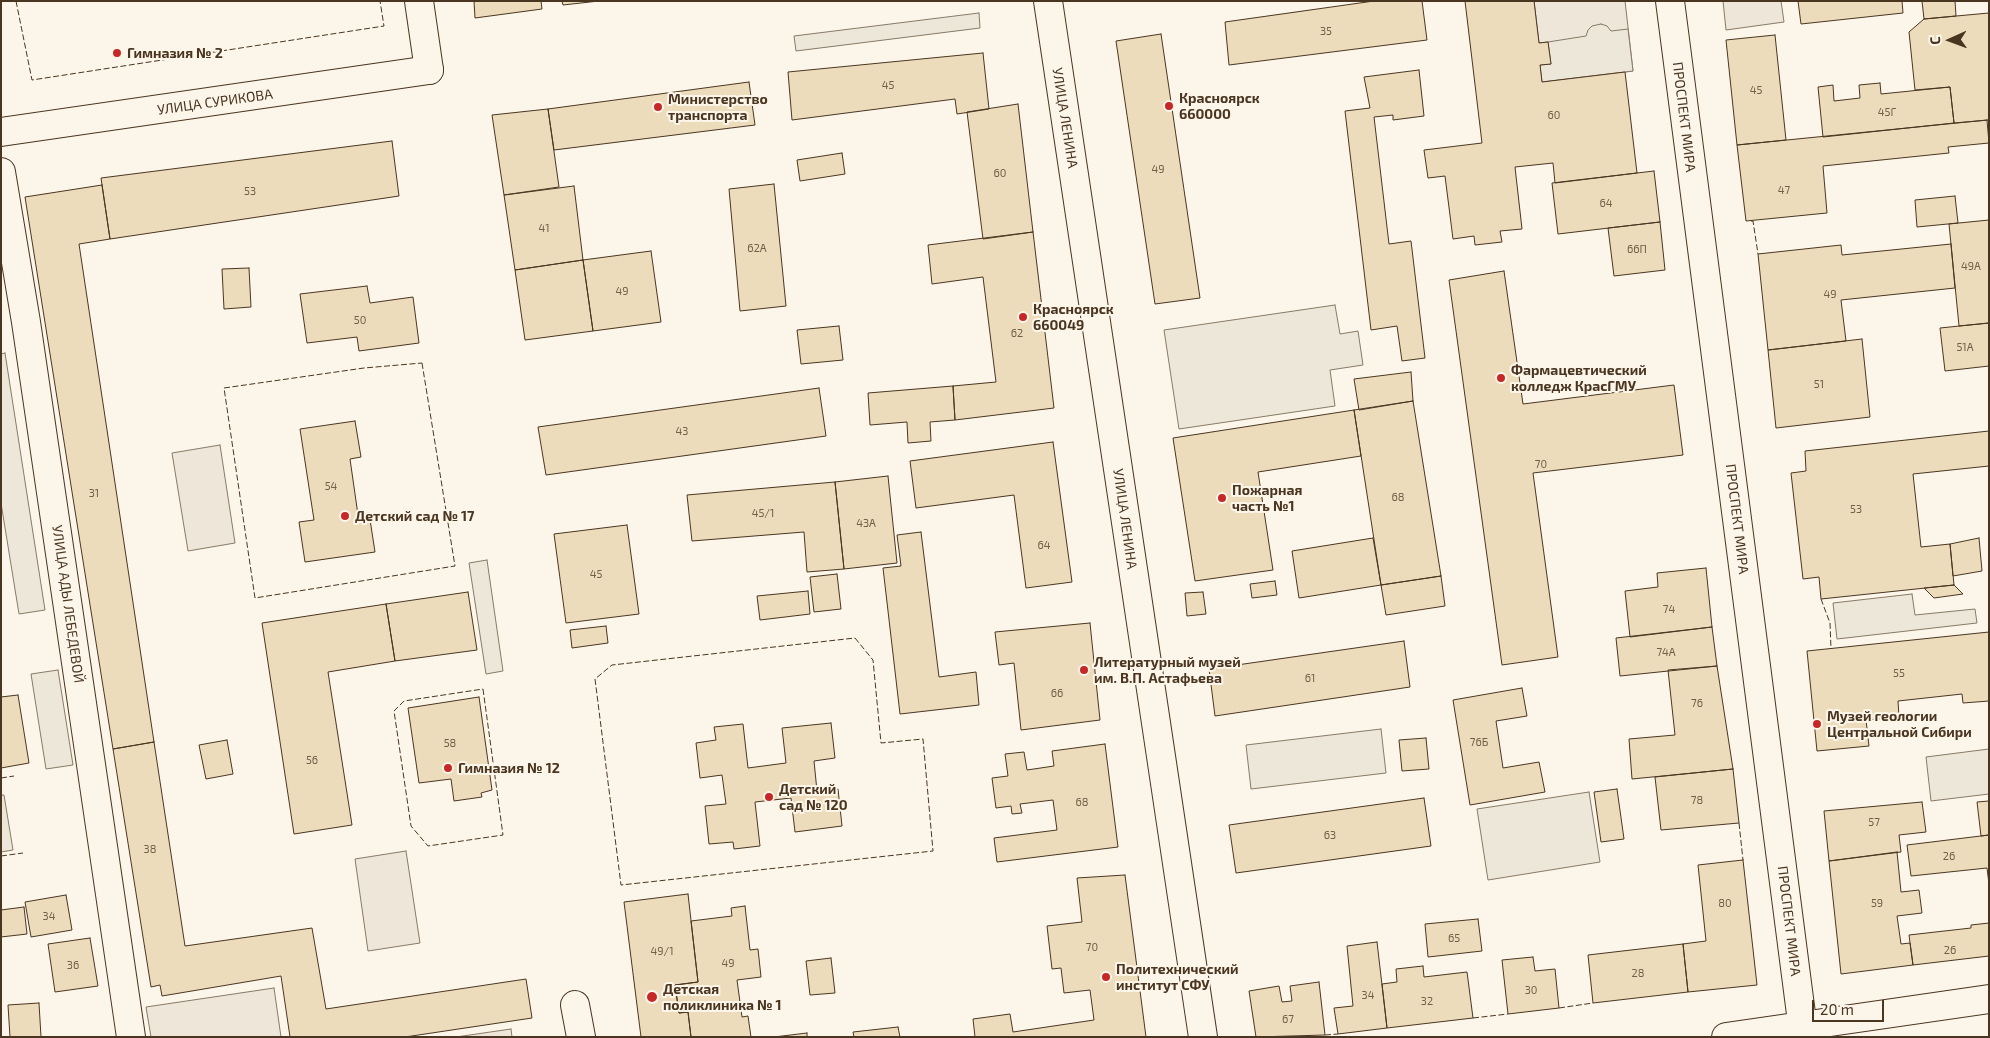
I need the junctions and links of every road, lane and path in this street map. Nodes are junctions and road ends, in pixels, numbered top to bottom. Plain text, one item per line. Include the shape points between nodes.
1 (419, 1) edge
2 (1048, 1) edge
3 (1670, 1) edge
4 (1, 132) edge
5 (1, 172) edge
6 (1989, 999) edge
7 (1803, 1031) edge
8 (131, 1037) edge
9 (570, 1037) edge
10 (581, 1037) edge
11 (1203, 1037) edge
12 (1726, 1037) edge

1 - 4 main road, УЛИЦА СУРИКОВА via 429,70
2 - 11 main road, УЛИЦА ЛЕНИНА
3 - 7 main road, ПРОСПЕКТ МИРА
5 - 8 main road, УЛИЦА АДЫ ЛЕБЕДЕВОЙ
6 - 7 main road
7 - 12 main road
9 - 10 main road via 575,1005

